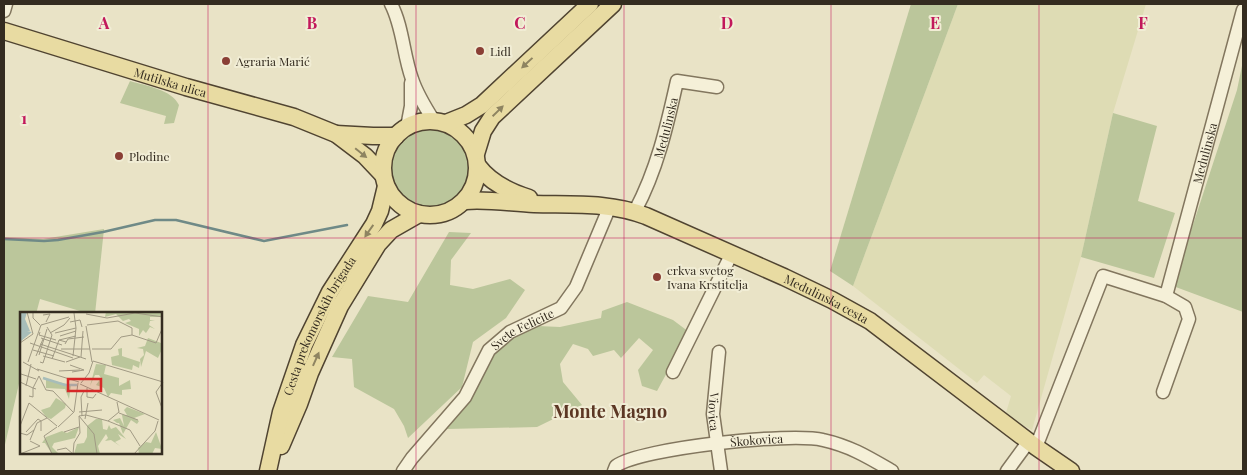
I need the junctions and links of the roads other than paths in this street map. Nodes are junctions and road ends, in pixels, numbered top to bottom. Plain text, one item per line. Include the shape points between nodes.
1 (6, 4) edge
2 (391, 4) edge
3 (590, 4) edge
4 (613, 4) edge
5 (1243, 10) edge
6 (4, 11) edge
7 (4, 31) edge
8 (411, 78) junction
9 (717, 87) dead end
10 (440, 122) junction
11 (401, 131) junction
12 (336, 134) junction
13 (477, 160) junction
14 (385, 180) junction
15 (464, 201) junction
16 (546, 204) junction
17 (610, 206) junction
18 (635, 211) junction
19 (419, 214) junction
20 (732, 253) junction
21 (1166, 296) junction
22 (719, 352) dead end
23 (673, 372) dead end
24 (1163, 392) dead end
25 (718, 444) junction
26 (1032, 444) junction
27 (615, 468) edge
28 (269, 471) edge
29 (403, 471) edge
30 (721, 471) edge
31 (892, 471) edge
32 (1007, 471) edge
33 (1071, 471) edge

1 - 6 street
2 - 8 street via 397,15
3 -> 10 main road via 482,105 466,115
13 -> 4 main road via 484,131 492,117
5 - 21 street, Medulinska
7 - 12 main road, Mutilska ulica via 294,117
8 - 10 street via 422,103
8 - 11 street via 411,106
9 - 18 street, Medulinska via 677,81 661,150
10 - 11 main road via 420,122
10 - 13 main road via 464,135
11 - 12 main road, Mutilska ulica via 373,136
11 - 14 main road via 385,154
12 -> 14 main road, Mutilska ulica via 365,156
13 - 15 main road via 474,185
13 - 16 main road via 489,177 509,190
14 - 19 main road via 394,199
14 -> 28 main road, Cesta prekomorskih brigada via 380,211 374,224 330,292 304,345 281,412
15 - 16 main road
15 - 19 main road via 451,211 436,215
16 - 17 main road, Medulinska cesta
17 - 18 main road, Medulinska cesta
17 - 29 street, Svete Felicite via 576,287 561,308 510,332 489,350 464,397
18 - 20 main road, Medulinska cesta
28 -> 19 main road, Cesta prekomorskih brigada via 340,306 378,244 391,230
20 - 23 street
20 - 26 main road, Medulinska cesta via 870,321
21 - 24 street via 1185,307 1189,318
21 - 26 street via 1103,276
22 - 25 street, Viovica via 714,405
25 - 27 street, Škokovica via 634,457
25 - 30 street, Viovica
25 - 31 street, Škokovica via 783,438 821,439 853,448
26 - 32 street
26 - 33 main road, Medulinska cesta

